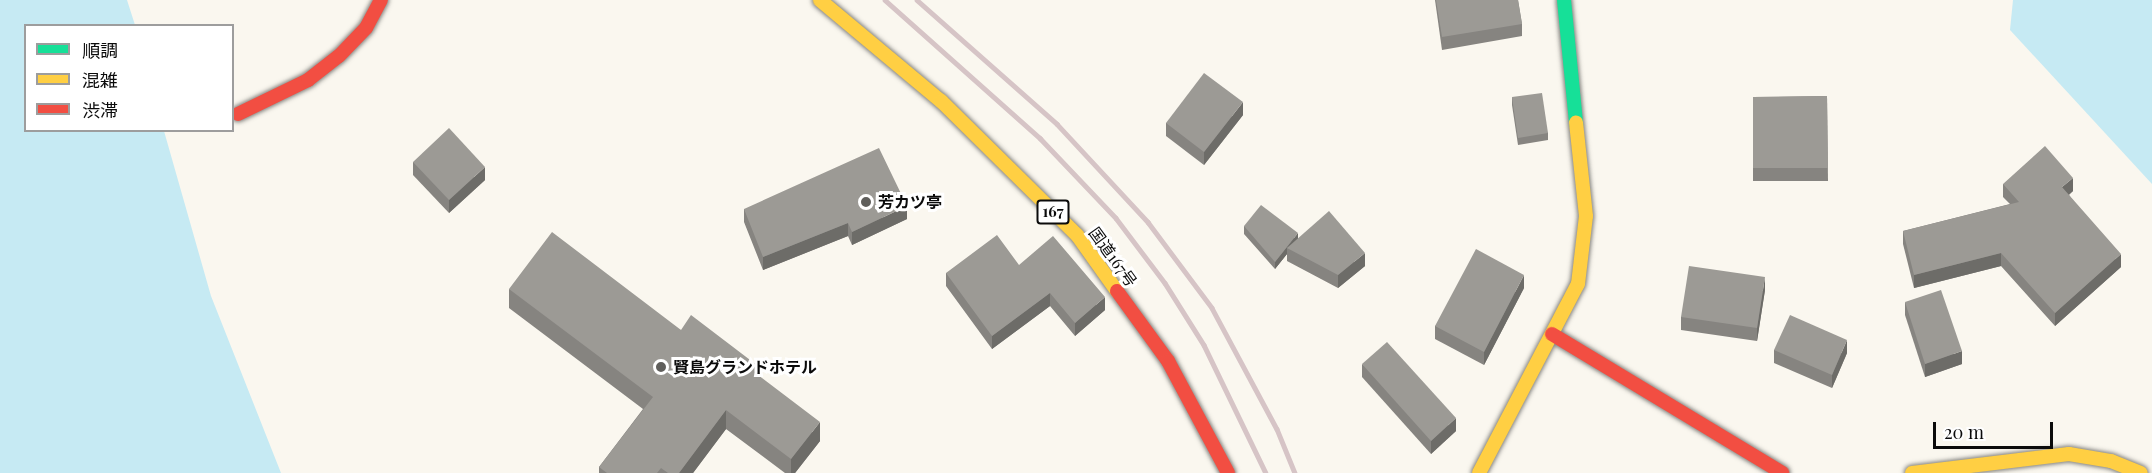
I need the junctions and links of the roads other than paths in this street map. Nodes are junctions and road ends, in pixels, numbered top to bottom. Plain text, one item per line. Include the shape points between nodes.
1 (381, 0) edge
2 (820, 0) edge
3 (1564, 0) edge
4 (238, 114) dead end
5 (1552, 334) junction
6 (1228, 473) edge
7 (1479, 473) edge
8 (1782, 473) edge
9 (1911, 473) edge
10 (2141, 473) edge

1 - 4 main road via 366,28 339,56 308,80
2 - 6 main road, 国道167号 / 167 via 941,101 1077,236 1168,361
3 - 5 main road via 1586,216 1578,284
5 - 7 main road
5 - 8 main road
9 - 10 main road via 2069,454 2111,461

